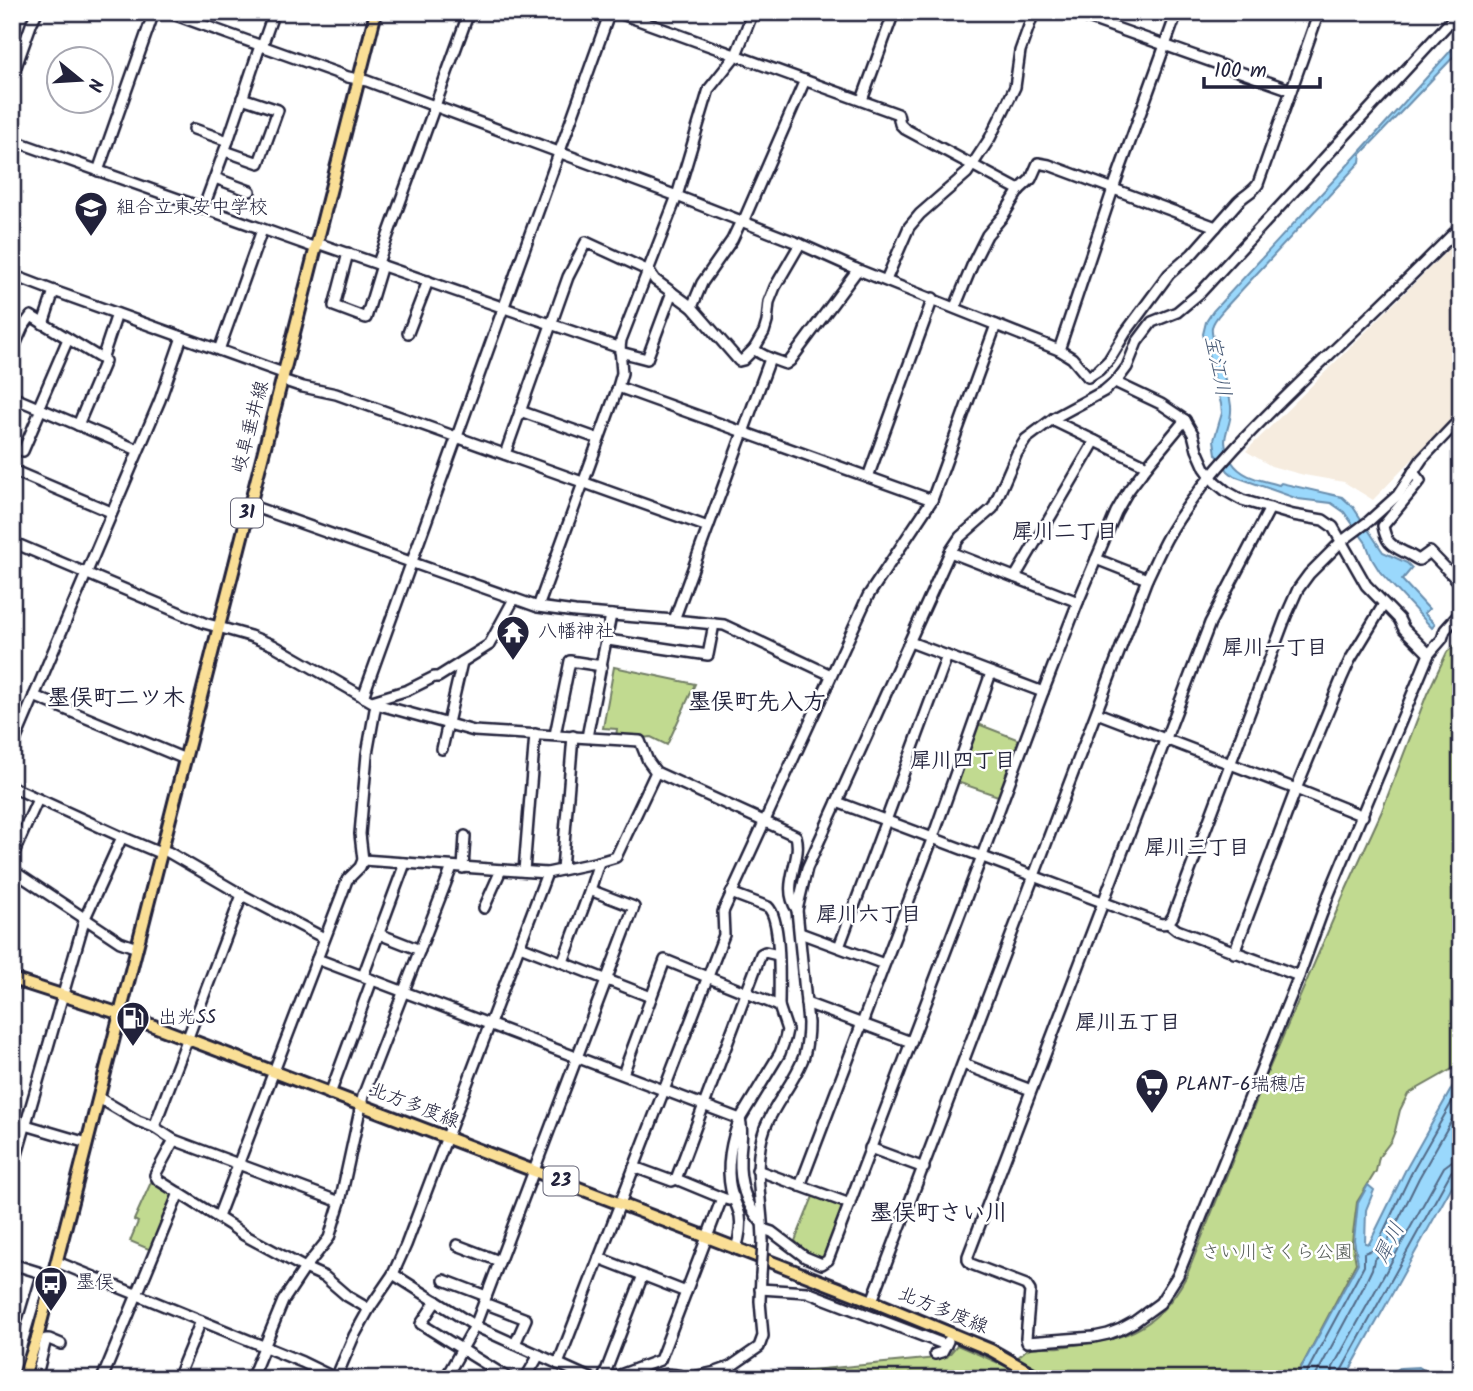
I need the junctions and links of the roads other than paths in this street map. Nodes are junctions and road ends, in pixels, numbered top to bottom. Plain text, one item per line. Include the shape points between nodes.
1 (37, 12) edge
2 (154, 12) edge
3 (167, 12) edge
4 (274, 12) edge
5 (376, 12) edge
6 (469, 12) edge
7 (610, 12) edge
8 (616, 12) edge
9 (752, 12) edge
10 (894, 12) edge
11 (1034, 12) edge
12 (1071, 12) edge
13 (1177, 12) edge
14 (1319, 12) edge
15 (1459, 12) edge
16 (1165, 45) junction
17 (261, 46) junction
18 (736, 55) junction
19 (12, 78) edge
20 (358, 79) junction
21 (805, 80) junction
22 (1291, 90) junction
23 (242, 98) junction
24 (862, 100) junction
25 (436, 107) junction
26 (194, 129) dead end
27 (12, 140) edge
28 (228, 141) junction
29 (225, 151) junction
30 (559, 153) junction
31 (973, 165) junction
32 (98, 171) junction
33 (215, 178) junction
34 (1113, 189) junction
35 (1019, 190) junction
36 (250, 191) dead end
37 (677, 196) junction
38 (203, 209) junction
39 (742, 221) junction
40 (1461, 226) edge
41 (1216, 227) junction
42 (262, 230) junction
43 (800, 244) junction
44 (316, 245) junction
45 (348, 253) junction
46 (380, 264) junction
47 (856, 269) junction
48 (649, 271) junction
49 (12, 275) edge
50 (886, 280) junction
51 (428, 281) junction
52 (54, 291) junction
53 (672, 292) junction
54 (933, 298) junction
55 (692, 307) junction
56 (955, 307) junction
57 (503, 308) junction
58 (117, 314) junction
59 (43, 324) junction
60 (550, 325) junction
61 (996, 325) junction
62 (408, 333) dead end
63 (182, 337) junction
64 (68, 339) junction
65 (754, 349) junction
66 (219, 350) junction
67 (620, 350) junction
68 (1059, 350) junction
69 (12, 352) edge
70 (102, 359) junction
71 (770, 359) junction
72 (283, 376) junction
73 (1118, 379) junction
74 (618, 387) junction
75 (15, 398) edge
76 (41, 409) junction
77 (12, 410) edge
78 (520, 411) junction
79 (1054, 418) junction
80 (1461, 418) edge
81 (1185, 419) junction
82 (78, 425) junction
83 (743, 431) junction
84 (457, 437) junction
85 (599, 439) junction
86 (1095, 442) junction
87 (138, 450) junction
88 (23, 452) dead end
89 (505, 454) junction
90 (1147, 466) junction
91 (12, 470) edge
92 (1214, 472) junction
93 (1413, 472) junction
94 (868, 477) junction
95 (584, 482) junction
96 (932, 500) junction
97 (249, 505) junction
98 (1270, 508) junction
99 (111, 512) junction
100 (708, 527) junction
101 (1344, 539) junction
102 (12, 542) edge
103 (950, 552) junction
104 (1096, 559) junction
105 (412, 562) junction
106 (87, 573) junction
107 (1015, 577) junction
108 (1147, 579) junction
109 (1461, 584) edge
110 (514, 599) junction
111 (1078, 602) junction
112 (1384, 604) junction
113 (538, 607) junction
114 (1461, 612) edge
115 (611, 615) junction
116 (674, 620) junction
117 (714, 624) junction
118 (219, 628) junction
119 (608, 640) junction
120 (910, 642) junction
121 (1429, 654) junction
122 (947, 656) junction
123 (462, 662) junction
124 (602, 666) junction
125 (991, 673) junction
126 (831, 676) junction
127 (1043, 692) junction
128 (34, 696) junction
129 (370, 701) junction
130 (1097, 713) junction
131 (447, 725) junction
132 (535, 734) junction
133 (555, 735) junction
134 (573, 736) junction
135 (587, 737) junction
136 (1166, 739) junction
137 (12, 748) edge
138 (442, 749) dead end
139 (185, 759) junction
140 (1231, 764) junction
141 (656, 772) junction
142 (12, 787) edge
143 (1296, 789) junction
144 (38, 799) junction
145 (837, 802) junction
146 (1363, 816) junction
147 (886, 820) junction
148 (763, 822) junction
149 (465, 836) dead end
150 (122, 837) junction
151 (933, 837) junction
152 (161, 852) junction
153 (982, 856) junction
154 (12, 857) edge
155 (363, 860) junction
156 (599, 862) junction
157 (404, 863) junction
158 (452, 867) junction
159 (463, 867) junction
160 (562, 869) junction
161 (12, 870) edge
162 (501, 870) junction
163 (524, 871) junction
164 (547, 873) junction
165 (1034, 876) junction
166 (590, 890) junction
167 (731, 893) junction
168 (242, 895) junction
169 (1103, 902) junction
170 (484, 908) dead end
171 (797, 910) junction
172 (85, 918) junction
173 (1168, 923) junction
174 (800, 933) junction
175 (379, 934) junction
176 (324, 938) junction
177 (520, 946) junction
178 (839, 947) junction
179 (136, 948) junction
180 (420, 950) junction
181 (1234, 953) junction
182 (778, 955) junction
183 (317, 959) junction
184 (563, 962) junction
185 (884, 964) junction
186 (708, 976) junction
187 (1299, 976) junction
188 (368, 978) junction
189 (12, 979) edge
190 (606, 980) junction
191 (404, 992) junction
192 (747, 992) junction
193 (62, 996) junction
194 (651, 998) junction
195 (806, 1003) junction
196 (779, 1006) junction
197 (121, 1014) junction
198 (862, 1023) junction
199 (490, 1024) junction
200 (187, 1038) junction
201 (911, 1042) junction
202 (576, 1057) junction
203 (962, 1063) junction
204 (273, 1071) junction
205 (623, 1074) junction
206 (664, 1089) junction
207 (1031, 1090) junction
208 (330, 1094) junction
209 (99, 1098) junction
210 (361, 1105) junction
211 (705, 1105) junction
212 (740, 1119) junction
213 (12, 1121) edge
214 (26, 1125) junction
215 (153, 1127) junction
216 (446, 1138) junction
217 (174, 1140) junction
218 (88, 1143) junction
219 (870, 1149) junction
220 (238, 1164) junction
221 (634, 1167) junction
222 (923, 1167) junction
223 (757, 1170) junction
224 (534, 1171) junction
225 (12, 1172) edge
226 (676, 1179) junction
227 (800, 1186) junction
228 (179, 1193) junction
229 (734, 1197) junction
230 (722, 1198) junction
231 (340, 1202) junction
232 (620, 1204) junction
233 (850, 1204) junction
234 (218, 1217) junction
235 (763, 1226) junction
236 (707, 1237) junction
237 (457, 1245) dead end
238 (736, 1249) junction
239 (599, 1258) junction
240 (499, 1261) junction
241 (57, 1262) junction
242 (12, 1264) edge
243 (305, 1268) junction
244 (393, 1274) junction
245 (643, 1275) junction
246 (48, 1277) junction
247 (444, 1280) dead end
248 (760, 1289) junction
249 (686, 1292) junction
250 (137, 1294) junction
251 (485, 1299) junction
252 (436, 1301) junction
253 (872, 1301) junction
254 (369, 1309) junction
255 (201, 1321) junction
256 (475, 1326) junction
257 (952, 1333) junction
258 (61, 1344) dead end
259 (515, 1344) junction
260 (946, 1345) junction
261 (264, 1347) junction
262 (462, 1349) junction
263 (935, 1354) dead end
264 (538, 1355) junction
265 (558, 1364) junction
266 (12, 1376) edge
267 (23, 1379) edge
268 (36, 1379) edge
269 (102, 1379) edge
270 (177, 1379) edge
271 (251, 1379) edge
272 (336, 1379) edge
273 (445, 1379) edge
274 (510, 1379) edge
275 (525, 1379) edge
276 (592, 1379) edge
277 (607, 1379) edge
278 (643, 1379) edge
279 (685, 1379) edge
280 (1042, 1379) edge

1 - 19 street
2 - 32 street
3 - 17 street
4 - 17 street
5 - 20 main road, 岐阜垂井線 / 31
6 - 25 street
7 - 30 street
8 - 18 street
9 - 18 street
10 - 24 street
11 - 31 street via 1020,51 1015,88
12 - 16 street
13 - 16 street
14 - 22 street
15 - 73 street via 1201,292 1177,312 1152,322
16 - 22 street
16 - 34 street
17 - 20 street
17 - 23 street
18 - 21 street
18 - 37 street via 709,89
20 - 25 street
20 - 44 main road, 岐阜垂井線 / 31
21 - 24 street
21 - 39 street
22 - 41 street via 1258,184
23 - 28 street
23 - 29 street via 278,110 259,163
24 - 31 street via 898,114 905,129
25 - 30 street
25 - 46 street
26 - 28 street
27 - 32 street
28 - 29 street
29 - 33 street
30 - 37 street
30 - 57 street
31 - 35 street
31 - 50 street via 909,227
32 - 38 street
33 - 36 street
33 - 38 street
34 - 35 street via 1038,163
34 - 41 street
34 - 68 street
35 - 56 street via 987,235
37 - 39 street
37 - 48 street
38 - 42 street
39 - 43 street
39 - 55 street
40 - 92 street
41 - 68 street via 1169,274 1100,370 1088,377 1073,358
42 - 44 street
42 - 66 street
43 - 47 street
43 - 65 street via 775,287 764,332
44 - 45 street
44 - 72 main road, 岐阜垂井線 / 31
45 - 46 street
45 - 46 street via 334,306 366,318
46 - 51 street
47 - 50 street
47 - 71 street via 790,361
48 - 53 street
48 - 60 street via 586,242
48 - 67 street
49 - 52 street
50 - 54 street
51 - 57 street
51 - 62 street
52 - 58 street
52 - 59 street
53 - 55 street
53 - 67 street via 647,359
54 - 56 street
54 - 94 street
55 - 65 street via 739,361
56 - 61 street
57 - 60 street
57 - 84 street
58 - 63 street
58 - 70 street
59 - 64 street
59 - 69 street via 31,316
60 - 67 street
60 - 78 street
61 - 68 street
61 - 96 street
63 - 66 street
63 - 87 street
64 - 70 street
64 - 76 street
65 - 71 street
66 - 72 street
67 - 74 street
70 - 82 street via 105,361
71 - 83 street
72 - 84 street via 303,387 336,394
72 - 97 main road, 岐阜垂井線 / 31
73 - 79 street
73 - 81 street via 1119,384
74 - 83 street
74 - 85 street
75 - 76 street
75 - 77 street
76 - 82 street
76 - 88 street
78 - 85 street
78 - 89 street
79 - 86 street
79 - 103 street via 1026,439 993,508
80 - 93 street
81 - 90 street
81 - 92 street via 1197,450
82 - 87 street
83 - 94 street
83 - 100 street
84 - 89 street
84 - 105 street
85 - 95 street
86 - 90 street
86 - 107 street
87 - 99 street
89 - 95 street
90 - 104 street via 1116,512
91 - 99 street
92 - 98 street via 1215,482 1226,491
92 - 108 street via 1174,526
93 - 101 street via 1398,495
93 - 109 street via 1420,481 1386,521 1385,536 1393,548 1415,559 1430,552
94 - 96 street
95 - 100 street
95 - 113 street
96 - 126 street via 868,596
97 - 105 street
97 - 118 main road, 岐阜垂井線 / 31
98 - 101 street via 1323,520
98 - 136 street via 1210,623
99 - 106 street
100 - 116 street
101 - 112 street via 1366,585
101 - 140 street via 1298,589
102 - 106 street
103 - 107 street
103 - 120 street
104 - 108 street
104 - 111 street
105 - 110 street
105 - 129 street
106 - 118 street
106 - 128 street
107 - 111 street
108 - 130 street
110 - 113 street
110 - 123 street via 489,645
111 - 127 street
112 - 121 street
112 - 143 street via 1350,660
113 - 115 street
114 - 121 street
115 - 116 street
115 - 119 street
116 - 117 street
117 - 119 street via 708,655
117 - 126 street
118 - 129 street via 273,645
118 - 139 main road, 岐阜垂井線 / 31
119 - 124 street
120 - 122 street
120 - 145 street
121 - 146 street
122 - 125 street
122 - 147 street
123 - 129 street via 408,691
123 - 131 street
124 - 133 street via 570,661
124 - 135 street
125 - 127 street
125 - 151 street
126 - 148 street
127 - 153 street
128 - 137 street
128 - 139 street
129 - 131 street
129 - 155 street via 360,834
130 - 136 street
130 - 165 street
131 - 132 street
131 - 138 street
132 - 133 street
132 - 163 street
133 - 134 street
134 - 135 street
134 - 160 street
135 - 141 street via 640,741
136 - 140 street
136 - 169 street
139 - 152 main road, 岐阜垂井線 / 31
140 - 143 street
140 - 173 street
141 - 148 street
141 - 156 street via 616,857
142 - 144 street
143 - 146 street
143 - 181 street
144 - 150 street
144 - 154 street
145 - 147 street
145 - 171 street via 807,868
146 - 187 street
147 - 151 street
147 - 178 street
148 - 167 street
148 - 171 street via 796,835 789,892
149 - 159 street
150 - 152 street
150 - 172 street
151 - 153 street
151 - 185 street
152 - 168 street
152 - 179 main road, 岐阜垂井線 / 31
153 - 165 street
153 - 201 street
155 - 157 street
155 - 176 street via 347,880
156 - 160 street
156 - 166 street
157 - 158 street
157 - 175 street
158 - 159 street
158 - 180 street
159 - 162 street
160 - 164 street
161 - 172 street
162 - 163 street
162 - 170 street
163 - 164 street
164 - 177 street
165 - 169 street
165 - 203 street
166 - 184 street
166 - 190 street via 634,907
167 - 182 street via 772,911
167 - 186 street via 723,912 724,935
168 - 176 street
168 - 200 street
169 - 173 street
169 - 207 street
171 - 174 street
172 - 179 street
172 - 193 street
173 - 181 street
174 - 178 street
174 - 195 street
175 - 180 street
175 - 188 street
176 - 183 street
177 - 184 street
177 - 199 street
178 - 185 street
179 - 197 main road, 岐阜垂井線 / 31
180 - 191 street
181 - 187 street
182 - 192 street via 761,954
182 - 196 street
183 - 188 street
183 - 204 street
184 - 190 street
185 - 198 street
186 - 192 street
186 - 194 street via 666,960
186 - 206 street
187 - 207 street via 1178,1275 1160,1303 1108,1334 1027,1342 1030,1291 1026,1284 968,1260
188 - 191 street
188 - 208 street
189 - 193 main road, 北方多度線
190 - 194 street
190 - 202 street
191 - 199 street
191 - 210 street
192 - 196 street
192 - 211 street
193 - 197 main road, 北方多度線
193 - 214 street
194 - 205 street
195 - 198 street
195 - 223 street via 803,1058 765,1128
196 - 212 street via 787,1030 783,1046
197 - 200 main road, 北方多度線 / 23
197 - 209 main road
198 - 201 street
198 - 227 street
199 - 202 street
199 - 216 street
200 - 204 main road, 北方多度線 / 23
200 - 215 street
201 - 219 street
202 - 205 street
202 - 224 street
203 - 207 street
203 - 222 street
204 - 208 main road, 北方多度線 / 23
204 - 220 street
205 - 206 street
206 - 211 street
206 - 221 street
208 - 210 main road, 北方多度線 / 23
209 - 215 street
209 - 218 main road
210 - 216 main road, 北方多度線 / 23
210 - 231 street
211 - 212 street
211 - 226 street
212 - 229 street via 730,1158
212 - 235 street via 741,1179
213 - 214 street
214 - 218 street
214 - 225 street
215 - 217 street
216 - 224 main road, 北方多度線 / 23
216 - 244 street
217 - 220 street
217 - 228 street via 155,1175
218 - 241 main road
219 - 222 street
219 - 233 street
220 - 231 street
220 - 234 street
221 - 226 street
221 - 232 street
222 - 253 street
223 - 227 street
223 - 235 street
224 - 232 main road, 北方多度線 / 23
224 - 240 street
226 - 230 street
227 - 233 street
228 - 234 street
228 - 250 street
229 - 230 street
229 - 238 street via 740,1217
230 - 236 street
231 - 243 street via 327,1242
232 - 236 main road, 北方多度線 / 23
232 - 239 street
233 - 235 street via 828,1260 822,1264
234 - 243 street
235 - 248 street, bridge
236 - 238 main road, 北方多度線 / 23
236 - 249 street
237 - 240 street
238 - 253 main road, 北方多度線 / 23
239 - 245 street
239 - 265 street
240 - 251 street
241 - 246 main road
241 - 250 street
242 - 246 street
243 - 254 street
243 - 261 street
244 - 252 street
244 - 254 street
245 - 249 street
245 - 277 street via 609,1361
246 - 266 street via 41,1279
246 - 267 main road via 37,1338
247 - 251 street
248 - 260 street via 807,1292
248 - 279 street via 764,1336 759,1347 730,1367
249 - 277 street via 660,1360
250 - 255 street
250 - 269 street
251 - 256 street
251 - 259 street via 526,1319
252 - 256 street
252 - 262 street via 421,1324
253 - 257 main road, 北方多度線 / 23
254 - 272 street
255 - 261 street
255 - 270 street
256 - 259 street
256 - 262 street
257 - 260 street
257 - 280 main road, 北方多度線 / 23
258 - 268 street via 46,1339
259 - 264 street
260 - 263 street
261 - 271 street
261 - 272 street
262 - 273 street
262 - 274 street
264 - 265 street
264 - 275 street
265 - 276 street
278 - 279 street via 673,1374

